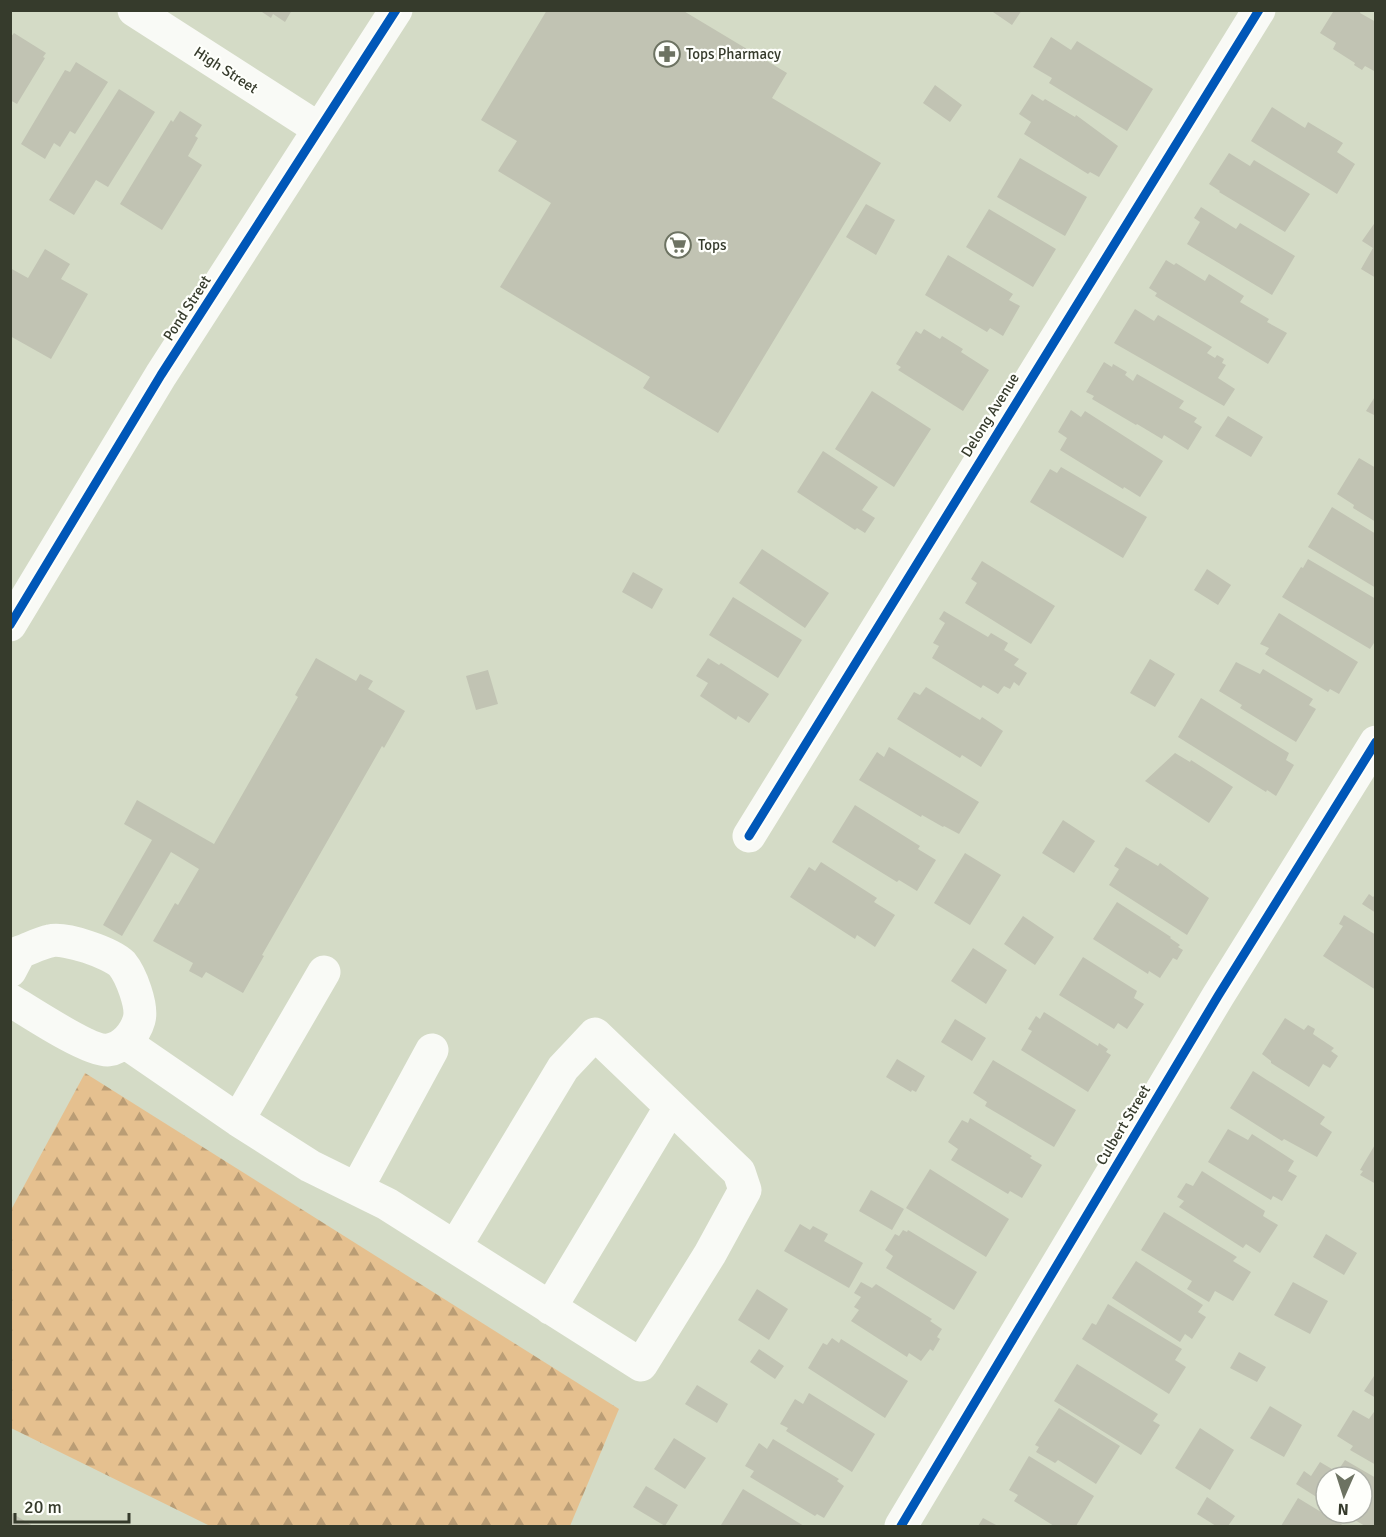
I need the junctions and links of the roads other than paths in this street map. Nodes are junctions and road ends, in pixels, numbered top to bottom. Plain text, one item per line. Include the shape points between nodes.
1 (134, 10) edge
2 (396, 10) edge
3 (1259, 10) edge
4 (319, 129) junction
5 (10, 625) edge
6 (1376, 742) edge
7 (749, 836) dead end
8 (10, 971) edge
9 (324, 972) dead end
10 (10, 1000) edge
11 (126, 1042) junction
12 (432, 1050) dead end
13 (670, 1108) junction
14 (238, 1120) junction
15 (357, 1188) junction
16 (455, 1247) junction
17 (550, 1308) junction
18 (901, 1527) edge

1 - 4 street, High Street
2 - 4 street, Pond Street
3 - 7 street, Delong Avenue
4 - 5 street, Pond Street via 161,375
6 - 18 street, Culbert Street via 1218,996
8 - 11 street via 20,952 51,940 82,944 121,963 135,988 140,1019
9 - 14 street
10 - 11 street via 95,1047 108,1050
11 - 14 street
12 - 15 street
13 - 16 street via 595,1034 563,1068
13 - 17 street
13 - 17 street via 739,1172 745,1190 710,1254 641,1365
14 - 15 street via 310,1166
15 - 16 street
16 - 17 street

